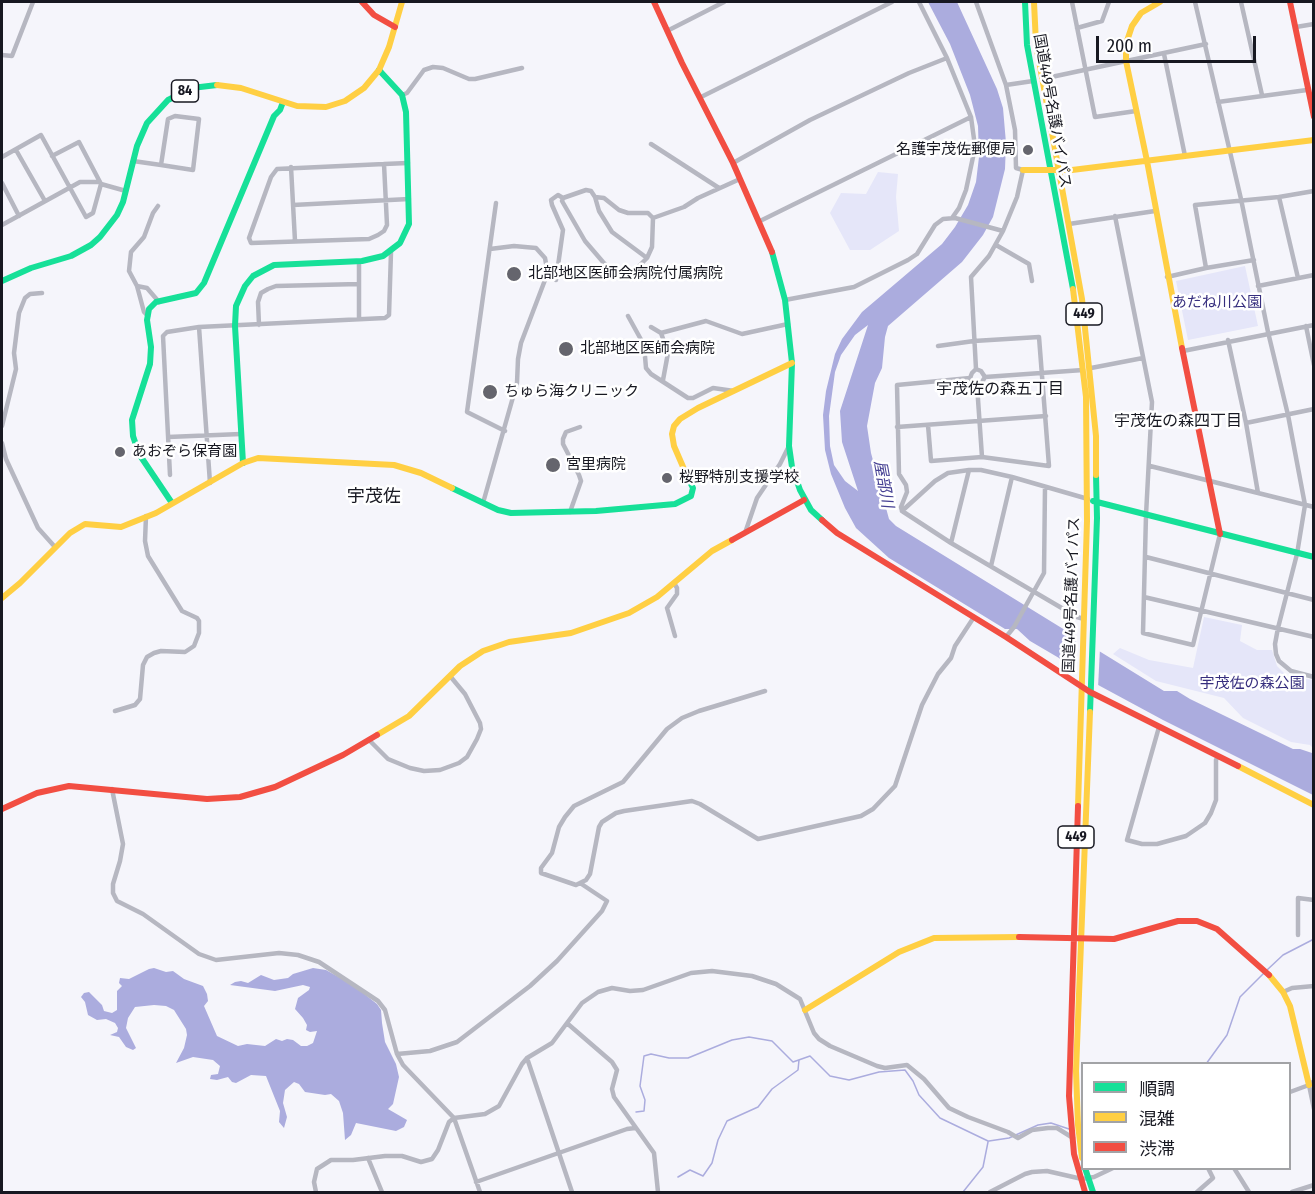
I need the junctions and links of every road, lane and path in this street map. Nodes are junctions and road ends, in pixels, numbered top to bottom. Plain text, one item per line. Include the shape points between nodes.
1 (33, 2) edge
2 (362, 2) edge
3 (402, 2) edge
4 (654, 2) edge
5 (724, 2) edge
6 (892, 2) edge
7 (919, 2) edge
8 (976, 2) edge
9 (1025, 2) edge
10 (1034, 2) edge
11 (1072, 2) edge
12 (1109, 2) edge
13 (1160, 2) edge
14 (1195, 2) edge
15 (1241, 2) edge
16 (1290, 2) edge
17 (1314, 24) edge
18 (395, 27) junction
19 (1296, 27) junction
20 (1077, 28) junction
21 (667, 31) junction
22 (1206, 44) junction
23 (1164, 54) junction
24 (2, 55) edge
25 (947, 58) junction
26 (1126, 62) junction
27 (522, 68) dead end
28 (379, 70) junction
29 (1085, 70) junction
30 (1042, 79) junction
31 (1033, 81) junction
32 (1006, 85) junction
33 (1307, 90) junction
34 (402, 95) junction
35 (1262, 95) junction
36 (701, 98) junction
37 (283, 102) junction
38 (1218, 102) junction
39 (1136, 111) junction
40 (971, 117) junction
41 (1314, 117) edge
42 (1314, 140) edge
43 (651, 144) dead end
44 (1230, 149) junction
45 (16, 150) junction
46 (52, 156) junction
47 (1185, 156) junction
48 (2, 158) edge
49 (133, 161) junction
50 (1147, 161) junction
51 (408, 163) junction
52 (733, 163) junction
53 (384, 164) junction
54 (161, 165) junction
55 (291, 167) junction
56 (1050, 169) junction
57 (1023, 170) junction
58 (1059, 170) junction
59 (740, 178) junction
60 (2, 183) edge
61 (101, 183) junction
62 (70, 188) junction
63 (718, 188) junction
64 (126, 191) junction
65 (1314, 191) edge
66 (595, 197) junction
67 (1279, 197) junction
68 (563, 198) junction
69 (409, 199) junction
70 (1241, 199) junction
71 (386, 200) junction
72 (45, 201) junction
73 (496, 203) dead end
74 (293, 205) junction
75 (159, 206) dead end
76 (1155, 210) junction
77 (19, 216) junction
78 (1115, 216) junction
79 (653, 218) junction
80 (954, 218) junction
81 (760, 221) junction
82 (1070, 224) junction
83 (2, 225) edge
84 (1003, 231) junction
85 (295, 241) junction
86 (996, 245) junction
87 (490, 249) junction
88 (391, 252) junction
89 (647, 258) junction
90 (1254, 260) junction
91 (359, 262) junction
92 (1206, 268) junction
93 (1314, 275) edge
94 (1167, 277) junction
95 (1298, 278) junction
96 (556, 280) dead end
97 (2, 281) edge
98 (1032, 281) dead end
99 (359, 284) junction
100 (136, 286) junction
101 (1258, 286) junction
102 (42, 293) dead end
103 (785, 300) junction
104 (159, 302) junction
105 (148, 316) junction
106 (628, 316) dead end
107 (359, 320) junction
108 (788, 324) junction
109 (259, 325) junction
110 (1314, 325) edge
111 (235, 326) junction
112 (1306, 326) junction
113 (200, 327) junction
114 (651, 327) dead end
115 (1268, 332) junction
116 (661, 333) junction
117 (1228, 340) junction
118 (974, 341) junction
119 (938, 346) dead end
120 (1183, 351) junction
121 (1143, 358) junction
122 (792, 363) junction
123 (1314, 365) edge
124 (976, 369) junction
125 (1087, 369) junction
126 (1043, 373) junction
127 (984, 377) junction
128 (970, 378) junction
129 (663, 380) junction
130 (977, 385) junction
131 (734, 391) junction
132 (1314, 409) edge
133 (1288, 415) junction
134 (1046, 416) junction
135 (980, 421) junction
136 (1246, 423) junction
137 (928, 425) junction
138 (2, 426) edge
139 (580, 427) dead end
140 (897, 427) junction
141 (505, 431) junction
142 (241, 434) junction
143 (207, 435) junction
144 (168, 437) junction
145 (2, 443) edge
146 (789, 446) junction
147 (982, 458) junction
148 (243, 463) junction
149 (1150, 466) junction
150 (969, 470) junction
151 (170, 475) dead end
152 (1012, 477) junction
153 (1211, 480) junction
154 (210, 483) junction
155 (1045, 487) junction
156 (1258, 493) junction
157 (1088, 499) junction
158 (804, 500) junction
159 (1097, 502) junction
160 (172, 503) junction
161 (483, 503) junction
162 (1305, 505) junction
163 (1314, 507) edge
164 (902, 511) junction
165 (570, 512) junction
166 (1146, 514) junction
167 (146, 516) junction
168 (745, 533) junction
169 (1220, 534) junction
170 (951, 543) junction
171 (55, 547) junction
172 (1297, 554) junction
173 (1146, 557) junction
174 (1314, 557) edge
175 (991, 566) junction
176 (1211, 573) junction
177 (674, 583) junction
178 (1034, 592) junction
179 (1287, 594) junction
180 (1144, 597) junction
181 (2, 598) edge
182 (1314, 600) edge
183 (1202, 610) junction
184 (974, 617) junction
185 (1084, 619) junction
186 (1278, 628) junction
187 (675, 636) dead end
188 (1006, 637) junction
189 (1314, 637) edge
190 (450, 676) junction
191 (1314, 677) edge
192 (1081, 687) junction
193 (765, 691) dead end
194 (1090, 692) junction
195 (115, 711) dead end
196 (1159, 727) junction
197 (369, 740) junction
198 (1218, 756) junction
199 (112, 789) junction
200 (1314, 805) edge
201 (2, 809) edge
202 (580, 883) junction
203 (1314, 900) edge
204 (1298, 936) dead end
205 (1072, 939) junction
206 (1082, 939) junction
207 (1314, 986) edge
208 (1283, 992) junction
209 (805, 1010) junction
210 (568, 1024) junction
211 (396, 1054) junction
212 (527, 1058) junction
213 (1311, 1083) edge
214 (1291, 1092) edge
215 (1072, 1096) junction
216 (1314, 1109) edge
217 (454, 1118) junction
218 (635, 1128) junction
219 (1081, 1140) edge
220 (1081, 1147) edge
221 (558, 1153) junction
222 (368, 1158) junction
223 (1086, 1170) edge
224 (1109, 1170) edge
225 (1209, 1170) edge
226 (1235, 1170) edge
227 (476, 1182) junction
228 (1314, 1185) edge
229 (316, 1192) edge
230 (382, 1192) edge
231 (480, 1192) edge
232 (572, 1192) edge
233 (658, 1192) edge
234 (990, 1192) edge
235 (1085, 1192) edge
236 (1093, 1192) edge
237 (1197, 1192) edge
238 (1249, 1192) edge
239 (1292, 1192) edge

1 - 24 street via 12,56
2 - 18 main road via 374,15
3 - 18 main road, 84
4 - 21 main road
5 - 21 street
6 - 36 street
7 - 25 street
8 - 32 street
9 - 31 main road, 国道449号名護バイパス / 449
10 - 30 main road, 国道449号名護バイパス / 449 via 1035,44
11 - 20 street
12 - 20 street via 1102,21
13 - 26 main road via 1141,13 1132,26
14 - 22 street
15 - 35 street
16 - 19 main road
17 - 19 street
18 - 28 main road, 84
19 - 33 main road
20 - 29 street
21 - 36 main road
22 - 23 street
22 - 38 street
23 - 26 street
23 - 47 street
25 - 40 street
25 - 52 street via 810,120
26 - 29 street
26 - 39 main road
27 - 34 street via 469,79 433,67 424,70
28 - 34 main road
28 - 37 main road, 84 via 364,88 336,104 312,108
29 - 30 street
29 - 39 street via 1095,117
30 - 58 main road, 国道449号名護バイパス / 449
31 - 32 street
31 - 56 main road, 国道449号名護バイパス / 449
32 - 57 street via 1016,130 1016,168
33 - 35 street
33 - 41 main road
34 - 51 main road
35 - 38 street
36 - 52 main road
37 - 49 main road, 84 via 224,85 192,88 168,100 151,117
37 - 104 main road via 204,283 196,293
38 - 44 street
39 - 50 main road
40 - 80 street via 973,157 966,190
40 - 81 street
42 - 44 main road
43 - 63 street
44 - 47 main road
44 - 70 street
45 - 46 street via 41,135
45 - 48 street
45 - 72 street
46 - 61 street via 79,142
46 - 62 street
47 - 50 main road
49 - 54 street
49 - 64 main road, 84
50 - 58 main road
50 - 76 main road
51 - 53 street
51 - 69 main road
52 - 59 main road
53 - 55 street
53 - 71 street
54 - 54 street via 193,170 199,119 168,119
55 - 74 street
55 - 85 street via 277,169 271,177 249,238 251,243
56 - 57 main road
56 - 58 main road
56 - 125 main road, 国道449号名護バイパス / 449
57 - 84 street
58 - 82 main road, 国道449号名護バイパス / 449
59 - 63 street
59 - 81 main road
60 - 77 street
61 - 62 street via 80,183
61 - 62 street via 93,213 86,217
61 - 64 street
62 - 72 street
63 - 79 street via 684,207
64 - 97 main road, 84 via 117,215 92,245
65 - 67 street
66 - 68 street via 586,190
66 - 79 street via 604,198 619,210 648,213
66 - 89 street via 612,232
67 - 70 street
67 - 95 street
68 - 89 street via 562,204 579,234 613,272 631,271
68 - 96 street via 558,195 551,200 563,230
69 - 71 street
69 - 88 main road via 408,224 400,243
70 - 90 street
70 - 92 street via 1195,205
71 - 74 street
71 - 85 street via 387,225 369,239
72 - 77 street
73 - 87 street
74 - 85 street
75 - 100 street via 144,237 131,252 129,272
76 - 78 street
76 - 94 main road
77 - 83 street
78 - 82 street
78 - 121 street
79 - 89 street via 652,247
80 - 84 street
80 - 103 street via 935,225 917,254 854,287
81 - 103 main road
82 - 125 main road, 国道449号名護バイパス / 449 via 1082,299
84 - 86 street
86 - 98 street via 1029,264
86 - 118 street via 971,277
87 - 141 street via 467,412
87 - 141 street via 536,248 546,262 545,280 521,343 517,383
88 - 91 main road
88 - 107 street via 389,315
90 - 92 street
90 - 101 street
91 - 99 street
91 - 111 main road via 281,264 264,269 253,276 239,295
92 - 94 street
93 - 95 street
94 - 120 main road
95 - 101 street
99 - 107 street
99 - 109 street via 268,289 261,293 258,302
100 - 104 street via 147,288
100 - 105 street
101 - 115 street
102 - 138 street via 25,298 19,313 16,369
103 - 108 main road
104 - 105 main road via 149,309
105 - 160 main road via 150,364 132,420 133,436 139,454
106 - 129 street via 645,345 646,368
107 - 109 street
108 - 116 street via 742,334 706,321
108 - 122 main road
109 - 111 street
110 - 112 street
111 - 113 street
111 - 142 main road
112 - 115 street
112 - 123 street
113 - 143 street
113 - 144 street via 163,336
114 - 116 street
115 - 117 street
115 - 133 street
116 - 129 street via 668,353
117 - 120 street
117 - 136 street
118 - 119 street
118 - 124 street
118 - 126 street via 1039,337
120 - 153 main road
121 - 125 street
121 - 149 street via 1152,402
122 - 131 main road
122 - 146 main road
124 - 127 street
124 - 128 street
125 - 126 street
125 - 157 main road, 国道449号名護バイパス / 449
125 - 159 main road, 国道449号名護バイパス / 449 via 1096,436
126 - 127 street
126 - 134 street
127 - 130 street
128 - 130 street
128 - 140 street via 897,385
129 - 131 street via 688,398 713,388
130 - 135 street
131 - 165 main road via 698,408 674,426 674,446 692,483 691,496 675,504
132 - 133 street
133 - 136 street
133 - 162 street
134 - 135 street
134 - 147 street via 1050,466
135 - 137 street
135 - 147 street
136 - 156 street
137 - 140 street
137 - 147 street via 931,461
139 - 165 street via 566,432 563,438 581,481
140 - 164 street via 899,474 907,492
141 - 161 street
142 - 143 street
142 - 148 main road
143 - 144 street
143 - 154 street
144 - 151 street
145 - 171 street via 39,528
146 - 158 main road via 795,479
146 - 168 street via 757,498
148 - 154 main road
148 - 161 main road via 258,458 394,465 421,473
149 - 153 street
149 - 166 street
150 - 152 street
150 - 164 street via 941,477
150 - 170 street
152 - 155 street
152 - 175 street
153 - 156 street
153 - 169 main road
154 - 160 main road
155 - 157 street
155 - 178 street via 1044,573
156 - 162 street
157 - 159 main road
157 - 185 main road, 国道449号名護バイパス / 449
158 - 168 main road
158 - 184 main road via 837,533
159 - 166 main road
159 - 194 main road, 国道449号名護バイパス / 449
160 - 167 main road
161 - 165 main road via 511,513
162 - 163 street
162 - 172 street
164 - 170 street
166 - 169 main road
166 - 173 street
167 - 171 main road via 122,527 85,524
167 - 195 street via 148,556 182,611 199,621 199,633 194,646 185,652 161,651 147,657 140,699 135,705
168 - 177 main road via 712,551
169 - 172 main road
169 - 176 street
170 - 175 street
171 - 181 main road
172 - 174 main road
172 - 179 street
173 - 176 street
173 - 180 street
175 - 178 street
176 - 179 street
176 - 183 street
177 - 187 street via 677,594 667,608
177 - 190 main road via 646,604 615,619 571,633 497,645 471,658
178 - 185 street
178 - 188 street
179 - 182 street
179 - 186 street
180 - 183 street
180 - 183 street via 1143,633 1193,645
183 - 186 street
184 - 188 main road
184 - 202 street via 922,705 894,786 873,809 861,816 758,839 692,801 616,813 599,827 590,874
185 - 192 main road, 国道449号名護バイパス / 449
186 - 189 street
186 - 191 street via 1275,644 1280,661 1291,671
188 - 192 main road
190 - 197 main road via 409,716
190 - 197 street via 480,723 477,740 467,757 440,770 410,768 388,759
192 - 194 main road
192 - 205 main road, 国道449号名護バイパス / 449
193 - 202 street via 682,718 667,729 623,782 574,806 559,827 541,873 564,882
194 - 196 main road
194 - 206 main road, 国道449号名護バイパス / 449
196 - 198 main road
196 - 198 street via 1127,840 1157,844 1186,836 1205,823 1216,800
197 - 199 main road via 306,774 257,794 207,799
198 - 200 main road
199 - 201 main road via 54,788
199 - 211 street via 123,844 113,884 117,901 143,914 199,954 216,960 279,953 319,962 378,1001 387,1015
202 - 211 street via 607,901 573,944 530,986 458,1042 430,1051
203 - 204 street via 1298,898
205 - 206 main road
205 - 209 main road via 934,938 898,952
205 - 215 main road, 国道449号名護バイパス / 449
206 - 208 main road via 1125,938 1178,921 1197,921 1234,942 1266,970
206 - 215 main road, 国道449号名護バイパス / 449
207 - 208 street
208 - 213 main road
209 - 210 street via 797,996 776,984 752,976 712,971 691,973 643,990 612,988 598,992 582,1003
209 - 219 street via 819,1039 877,1066 908,1065 949,1108 968,1118 1018,1138 1032,1130 1057,1128
210 - 212 street via 552,1043
210 - 218 street via 612,1062 617,1070 614,1097
211 - 217 street
212 - 217 street via 499,1106 485,1114
212 - 221 street
213 - 214 street
213 - 216 street
215 - 220 main road, 国道449号名護バイパス / 449
215 - 235 main road, 国道449号名護バイパス / 449 via 1074,1154
217 - 222 street via 438,1150 426,1162 402,1156
217 - 227 street
218 - 221 street
218 - 233 street via 654,1153
221 - 227 street
221 - 232 street
222 - 229 street via 331,1160 321,1166 315,1176
222 - 230 street
223 - 236 main road
224 - 234 street via 1082,1179 1047,1171 1032,1172
225 - 237 street via 1213,1178
226 - 238 street
227 - 231 street
228 - 239 street

